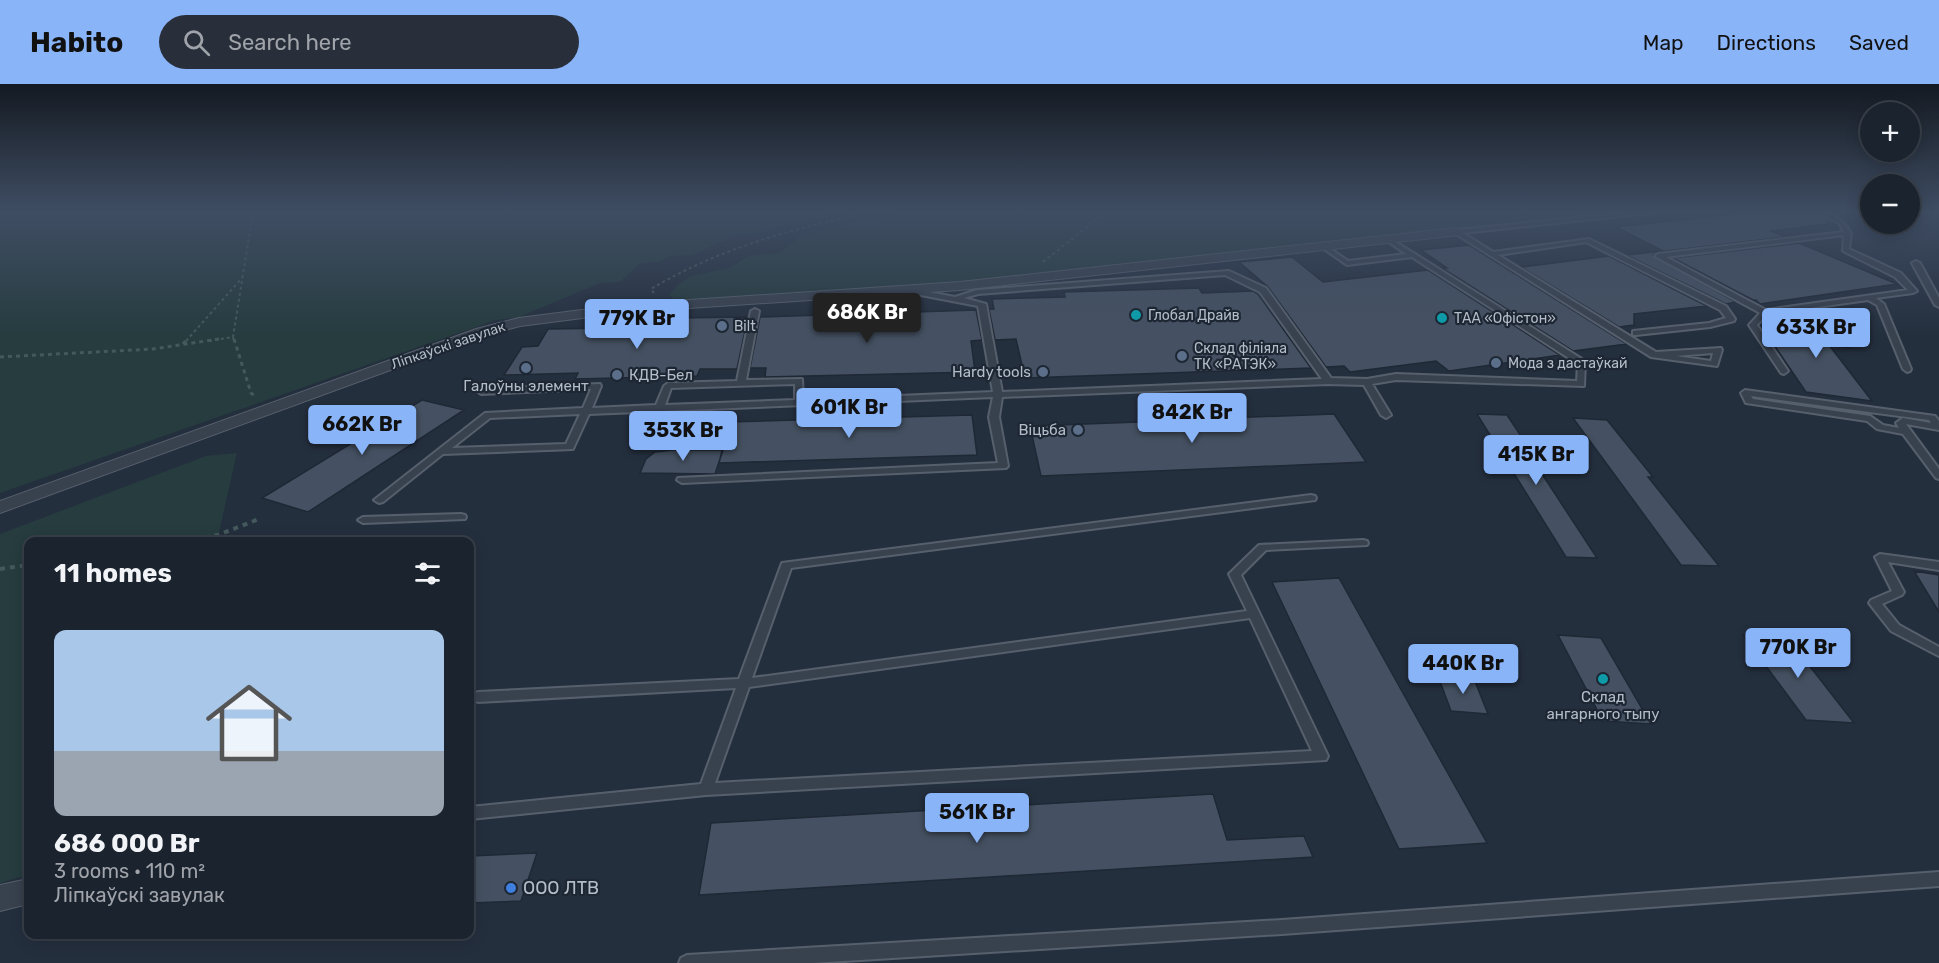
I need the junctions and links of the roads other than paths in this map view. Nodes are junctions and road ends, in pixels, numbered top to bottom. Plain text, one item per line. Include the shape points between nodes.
1 (1260, 253) edge
2 (1333, 253) edge
3 (1409, 253) edge
4 (1498, 253) edge
5 (1613, 253) edge
6 (1683, 253) edge
7 (1851, 253) edge
8 (1491, 254) joint
9 (1412, 255) junction
10 (1916, 263) dead end
11 (905, 290) junction
12 (1869, 297) junction
13 (954, 299) junction
14 (1939, 305) edge
15 (755, 311) dead end
16 (1765, 312) junction
17 (1636, 333) dead end
18 (1654, 355) junction
19 (1907, 369) dead end
20 (1784, 371) dead end
21 (1328, 381) junction
22 (1367, 382) junction
23 (741, 384) junction
24 (481, 391) dead end
25 (998, 394) junction
26 (799, 402) junction
27 (659, 408) junction
28 (586, 411) junction
29 (1386, 415) dead end
30 (1907, 432) junction
31 (441, 451) junction
32 (1939, 476) edge
33 (681, 480) dead end
34 (1311, 498) dead end
35 (378, 500) dead end
36 (0, 507) edge
37 (461, 517) dead end
38 (363, 520) dead end
39 (1363, 543) dead end
40 (1939, 566) edge
41 (1254, 614) junction
42 (1939, 652) edge
43 (746, 683) junction
44 (478, 697) dead end
45 (706, 789) junction
46 (474, 813) edge
47 (1939, 879) edge
48 (24, 893) edge
49 (0, 898) edge
50 (687, 963) edge

1 - 11 street, Ліпкаўскі завулак
2 - 9 lane via 1347,263
3 - 9 lane
4 - 8 lane
5 - 17 lane via 1723,308 1731,319
6 - 16 lane via 1658,256
7 - 12 lane via 1898,275 1913,291
8 - 18 lane
9 - 22 lane via 1582,363 1581,384 1396,377
10 - 14 lane
11 - 13 lane
11 - 36 street, Ліпкаўскі завулак via 663,306 551,317 491,329
12 - 16 lane
12 - 19 lane via 1880,304
13 - 21 lane via 977,292 1226,273 1263,290
13 - 25 lane via 982,304
15 - 23 lane
16 - 20 lane via 1753,325
18 - 18 lane via 1714,364 1718,350 1686,352
21 - 22 lane
21 - 25 lane
22 - 29 lane
23 - 26 lane via 799,381
23 - 27 lane via 668,386
24 - 28 lane via 597,386
25 - 26 lane
25 - 33 lane via 994,417 1003,466
26 - 27 lane
27 - 28 lane
28 - 31 lane via 488,415
28 - 31 lane via 570,447
30 - 30 lane via 1901,422 1939,426 1927,417 1745,393 1753,402 1870,419 1880,427
30 - 32 lane
31 - 35 lane
34 - 43 lane via 786,566
37 - 38 lane
39 - 41 lane via 1263,547 1235,574
40 - 42 lane via 1880,557 1898,592 1875,603 1895,628
41 - 43 lane
41 - 45 lane via 1321,756
43 - 44 lane
43 - 45 lane
45 - 46 lane
47 - 50 lane via 1282,927
48 - 49 street

